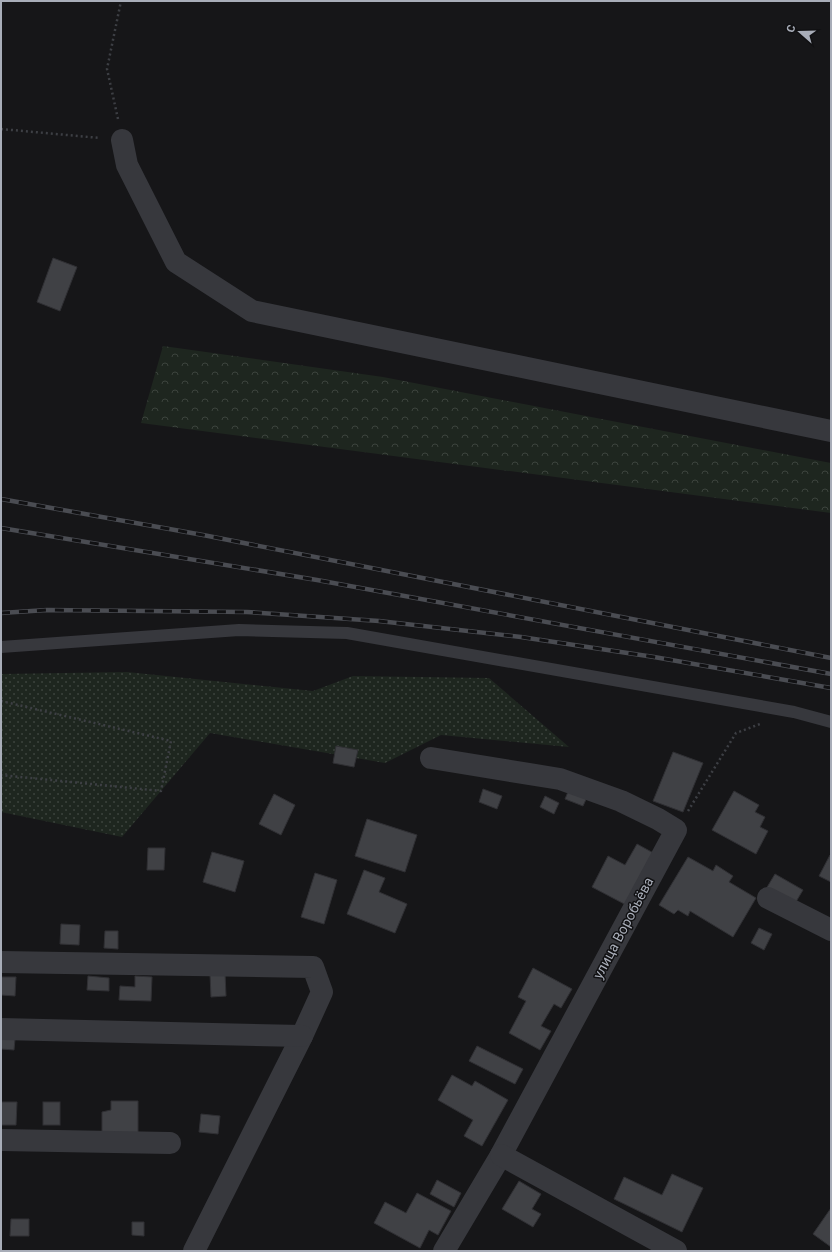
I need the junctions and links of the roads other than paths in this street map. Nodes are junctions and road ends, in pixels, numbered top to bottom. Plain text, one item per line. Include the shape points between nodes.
1 (122, 140) road end
2 (831, 431) edge
3 (1, 647) edge
4 (831, 722) edge
5 (431, 758) dead end
6 (768, 898) dead end
7 (831, 930) edge
8 (1, 962) edge
9 (1, 1029) edge
10 (302, 1036) junction
11 (1, 1140) edge
12 (170, 1143) dead end
13 (501, 1154) junction
14 (194, 1251) edge
15 (444, 1251) edge
16 (676, 1251) edge

1 - 2 street via 127,165 176,262 252,311
3 - 4 lane via 239,630 348,633 794,712
5 - 13 street, улица Воробьёва via 560,779 621,802 676,830
6 - 7 street
8 - 10 street via 313,967 322,992
9 - 10 street
10 - 14 street
11 - 12 street
13 - 15 street, улица Воробьёва
13 - 16 street

